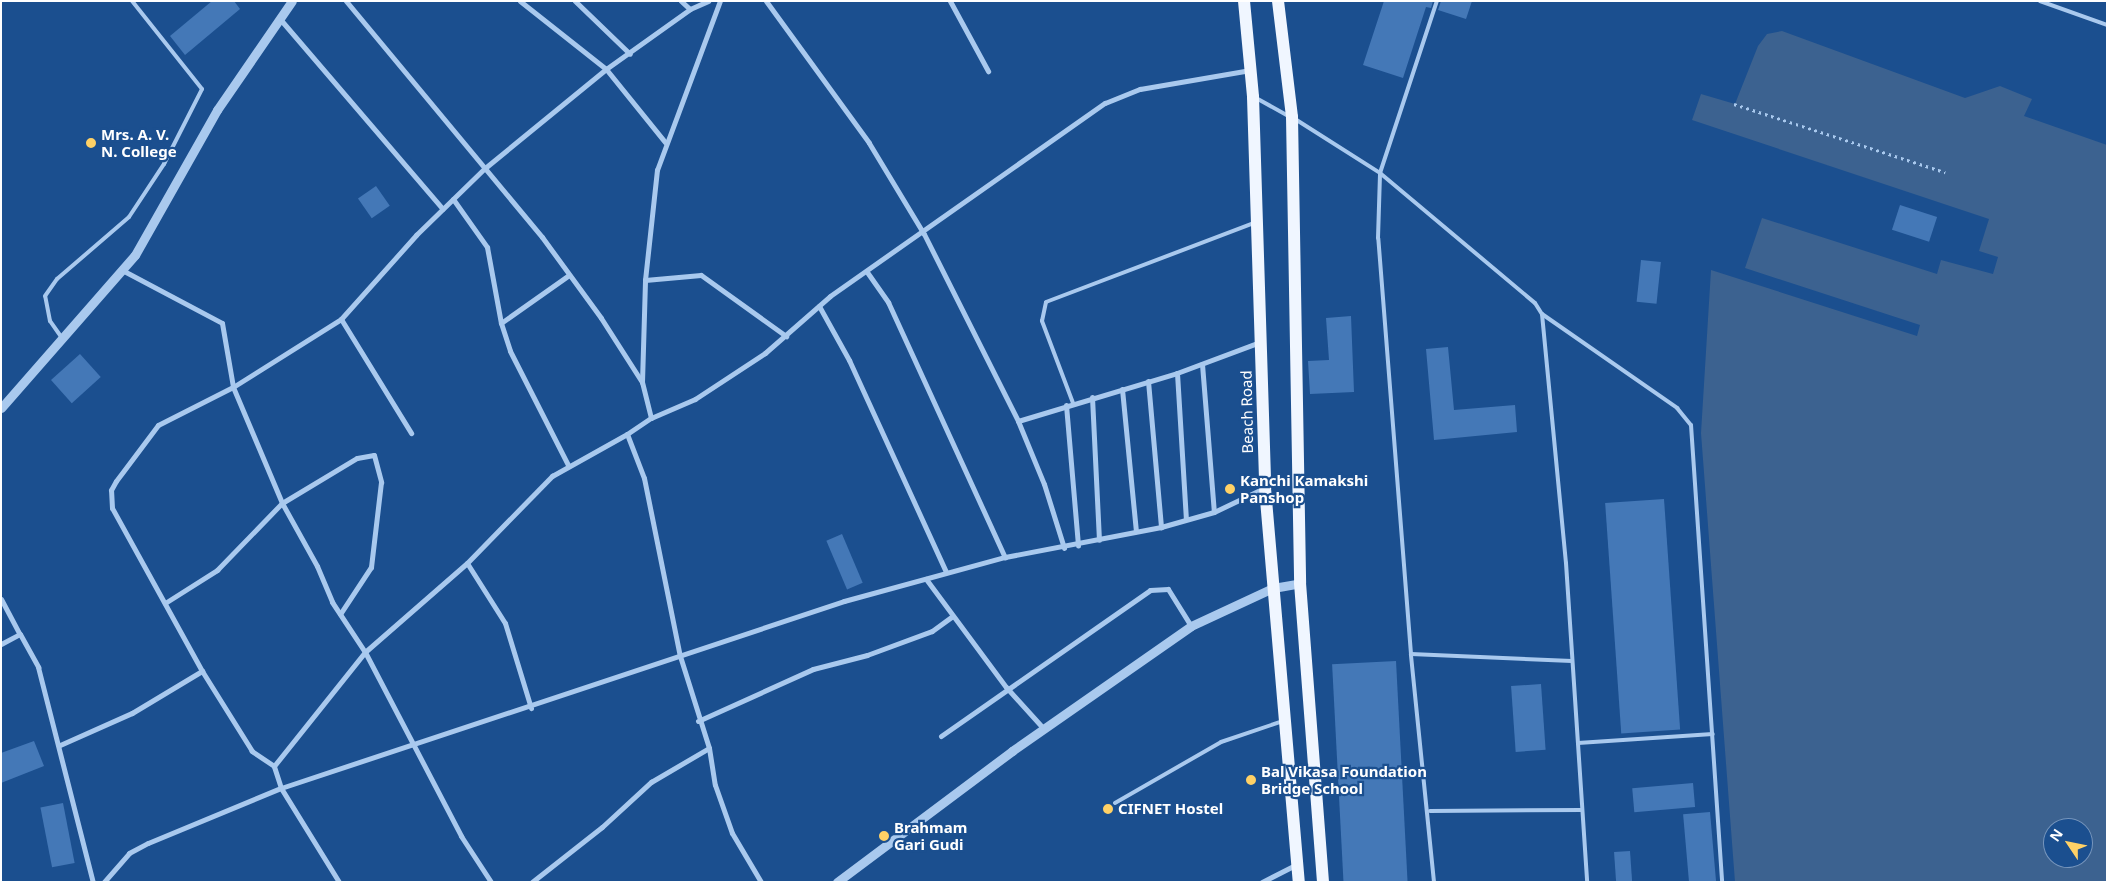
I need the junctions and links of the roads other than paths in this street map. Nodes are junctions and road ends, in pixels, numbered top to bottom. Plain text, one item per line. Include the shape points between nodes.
1 (132, 1) edge
2 (292, 1) edge
3 (346, 1) edge
4 (520, 1) edge
5 (575, 1) edge
6 (681, 1) edge
7 (708, 1) edge
8 (720, 1) edge
9 (766, 1) edge
10 (950, 1) edge
11 (1244, 1) edge
12 (1278, 1) edge
13 (1437, 1) edge
14 (2040, 1) edge
15 (690, 8) junction
16 (280, 19) junction
17 (2107, 25) edge
18 (630, 54) junction
19 (606, 69) junction
20 (1250, 70) junction
21 (988, 72) dead end
22 (1253, 97) junction
23 (1292, 117) junction
24 (665, 142) junction
25 (485, 168) junction
26 (1380, 173) junction
27 (453, 199) junction
28 (443, 209) junction
29 (1258, 222) junction
30 (924, 234) junction
31 (122, 270) junction
32 (868, 272) junction
33 (569, 276) junction
34 (646, 280) junction
35 (819, 306) junction
36 (1542, 314) junction
37 (341, 318) junction
38 (500, 323) junction
39 (786, 336) junction
40 (63, 340) junction
41 (1262, 341) junction
42 (1202, 364) junction
43 (1177, 373) junction
44 (1148, 381) junction
45 (642, 382) junction
46 (233, 387) junction
47 (1122, 388) junction
48 (1092, 397) junction
49 (1073, 403) junction
50 (1066, 406) junction
51 (1, 408) edge
52 (652, 418) junction
53 (1018, 421) junction
54 (411, 433) dead end
55 (628, 434) junction
56 (568, 464) junction
57 (1265, 488) junction
58 (282, 503) junction
59 (1214, 512) junction
60 (1186, 519) junction
61 (1160, 527) junction
62 (1136, 531) junction
63 (1099, 540) junction
64 (1078, 545) junction
65 (1064, 548) junction
66 (1005, 557) junction
67 (467, 562) junction
68 (946, 572) junction
69 (926, 579) junction
70 (1300, 583) junction
71 (1273, 588) junction
72 (1, 599) edge
73 (165, 603) junction
74 (340, 614) junction
75 (951, 617) junction
76 (1191, 626) junction
77 (20, 634) junction
78 (1, 644) edge
79 (365, 652) junction
80 (1411, 654) junction
81 (680, 656) junction
82 (1572, 661) junction
83 (202, 671) junction
84 (1006, 687) junction
85 (531, 708) junction
86 (1285, 720) junction
87 (698, 721) junction
88 (1044, 729) junction
89 (1713, 734) junction
90 (941, 736) dead end
91 (1578, 743) junction
92 (60, 744) junction
93 (412, 746) junction
94 (709, 748) junction
95 (274, 766) junction
96 (281, 788) junction
97 (1115, 803) dead end
98 (1582, 810) junction
99 (1430, 811) junction
100 (1298, 864) junction
101 (93, 882) edge
102 (104, 882) edge
103 (339, 882) edge
104 (491, 882) edge
105 (532, 882) edge
106 (761, 882) edge
107 (837, 882) edge
108 (1262, 882) edge
109 (1299, 882) edge
110 (1323, 882) edge
111 (1434, 882) edge
112 (1587, 882) edge
113 (1722, 882) edge

1 - 40 lane via 202,89 168,157 129,217 57,279 44,296 50,321
2 - 16 street
3 - 25 street
4 - 19 street
5 - 18 street
6 - 15 street
7 - 15 street
8 - 24 street
9 - 30 street via 869,143
10 - 21 street
11 - 20 main road, Beach Road
12 - 23 main road
13 - 26 lane
14 - 17 lane
15 - 18 street
16 - 28 street
16 - 31 street via 217,110
18 - 19 street
19 - 24 street
19 - 25 street
20 - 22 main road, Beach Road
20 - 30 street via 1123,94
22 - 23 lane
22 - 29 main road, Beach Road
23 - 26 lane
23 - 70 main road
24 - 34 street via 657,170
25 - 27 street
25 - 33 street
26 - 36 lane via 1535,303
26 - 80 lane via 1379,259 1396,423
27 - 28 street
27 - 38 street via 487,247
28 - 37 street
29 - 41 main road, Beach Road
29 - 49 lane via 1046,302 1042,320
30 - 32 street
30 - 53 street
31 - 40 street
31 - 46 street via 222,323
32 - 35 street
32 - 66 street via 888,302
33 - 38 street
33 - 45 street
34 - 39 street via 701,274 714,280
34 - 45 street
35 - 39 street
35 - 68 street via 849,360
36 - 82 lane
36 - 89 lane via 1677,408 1691,426
37 - 46 street
37 - 54 street
38 - 56 street via 510,350
39 - 52 street via 696,399
40 - 51 street
41 - 42 street
41 - 57 main road, Beach Road
42 - 43 street
42 - 59 street
43 - 44 street
43 - 60 street
44 - 47 street
44 - 61 street
45 - 52 street
46 - 58 street
46 - 73 street via 158,426 111,490 112,508
47 - 48 street
47 - 62 street
48 - 49 street
48 - 63 street
49 - 50 street
50 - 53 street
50 - 64 street
52 - 55 street
53 - 65 street via 1044,484
55 - 56 street
55 - 81 street via 644,478
56 - 67 street
57 - 59 street
57 - 71 main road, Beach Road
58 - 73 street via 217,570
58 - 74 street
58 - 74 street via 357,458 374,455 381,482 371,567
59 - 60 street
60 - 61 street
61 - 62 street
62 - 63 street
63 - 64 street
64 - 65 street
65 - 66 street
66 - 68 street
67 - 79 street
67 - 85 street via 505,623
68 - 69 street
69 - 75 street
69 - 81 street via 844,601
70 - 71 street
70 - 110 main road
71 - 76 street
71 - 86 main road, Beach Road
72 - 77 street
73 - 83 street
74 - 79 street
75 - 84 street
75 - 87 street via 932,631 867,655 813,669
76 - 84 street via 1172,593 1161,586
76 - 88 street
77 - 78 street
77 - 92 street via 40,672
79 - 93 street
79 - 95 street
80 - 82 lane
80 - 99 lane
81 - 85 street
81 - 87 street
82 - 91 lane
83 - 92 street via 132,713
83 - 95 street via 252,751
84 - 88 street
84 - 90 street
85 - 93 street
86 - 97 lane via 1221,742
86 - 100 main road, Beach Road
87 - 94 street
88 - 107 street
89 - 91 lane
89 - 113 lane
91 - 98 lane
92 - 101 street
93 - 96 street
93 - 104 street
94 - 105 street via 651,782 602,827
94 - 106 street via 715,785 732,833
95 - 96 street
96 - 102 street via 129,853
96 - 103 street
98 - 99 lane
98 - 112 lane
99 - 111 lane
100 - 108 street
100 - 109 main road, Beach Road

